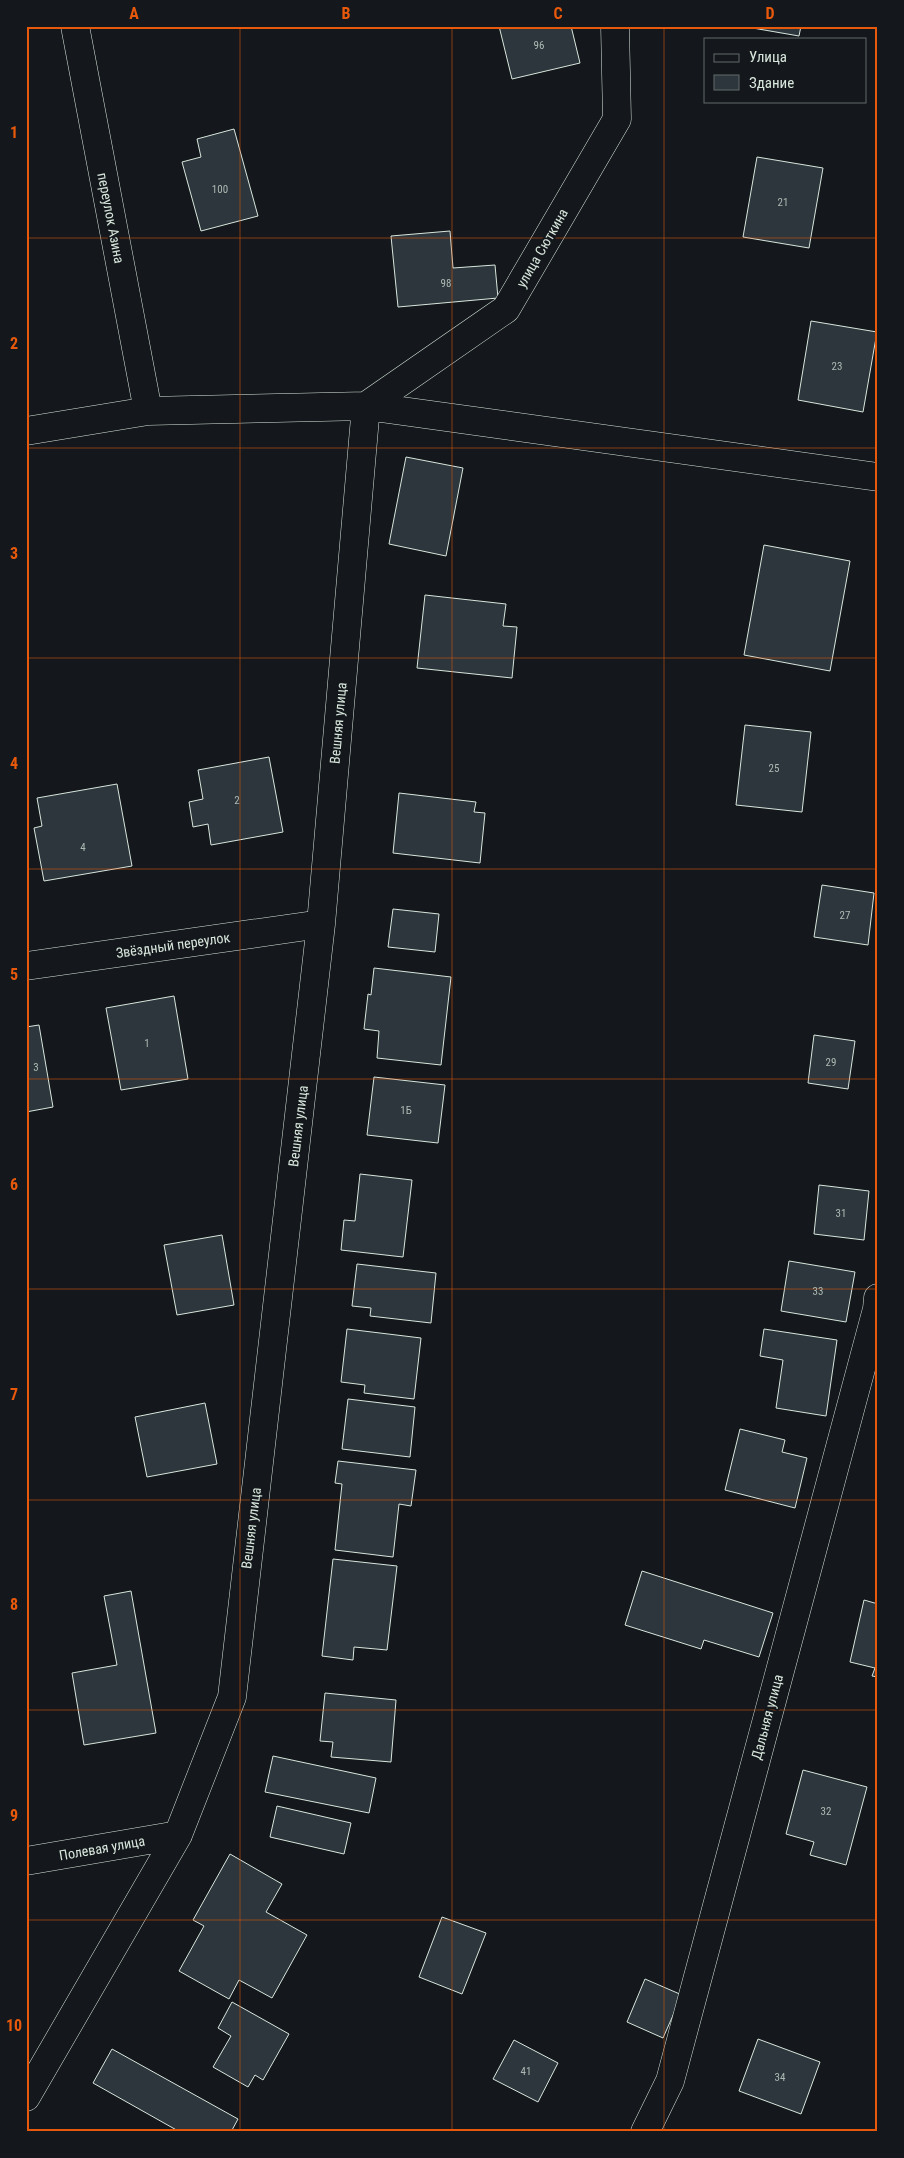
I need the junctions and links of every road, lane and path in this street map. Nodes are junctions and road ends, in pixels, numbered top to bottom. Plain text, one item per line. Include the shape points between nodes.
1 (75, 26) edge
2 (615, 26) edge
3 (366, 406) junction
4 (148, 411) junction
5 (26, 431) edge
6 (878, 477) edge
7 (321, 924) junction
8 (26, 966) edge
9 (878, 1298) edge
10 (178, 1835) junction
11 (26, 1861) edge
12 (26, 2097) edge
13 (645, 2132) edge

1 - 4 street, переулок Азина
2 - 3 street, улица Сюткина via 617,119 506,309
3 - 4 street
3 - 6 street
3 - 7 street, Вешняя улица
4 - 5 street
7 - 8 street, Звёздный переулок
7 - 10 street, Вешняя улица via 232,1697
9 - 13 street, Дальняя улица via 670,2082
10 - 11 street, Полевая улица
10 - 12 street, Вешняя улица

